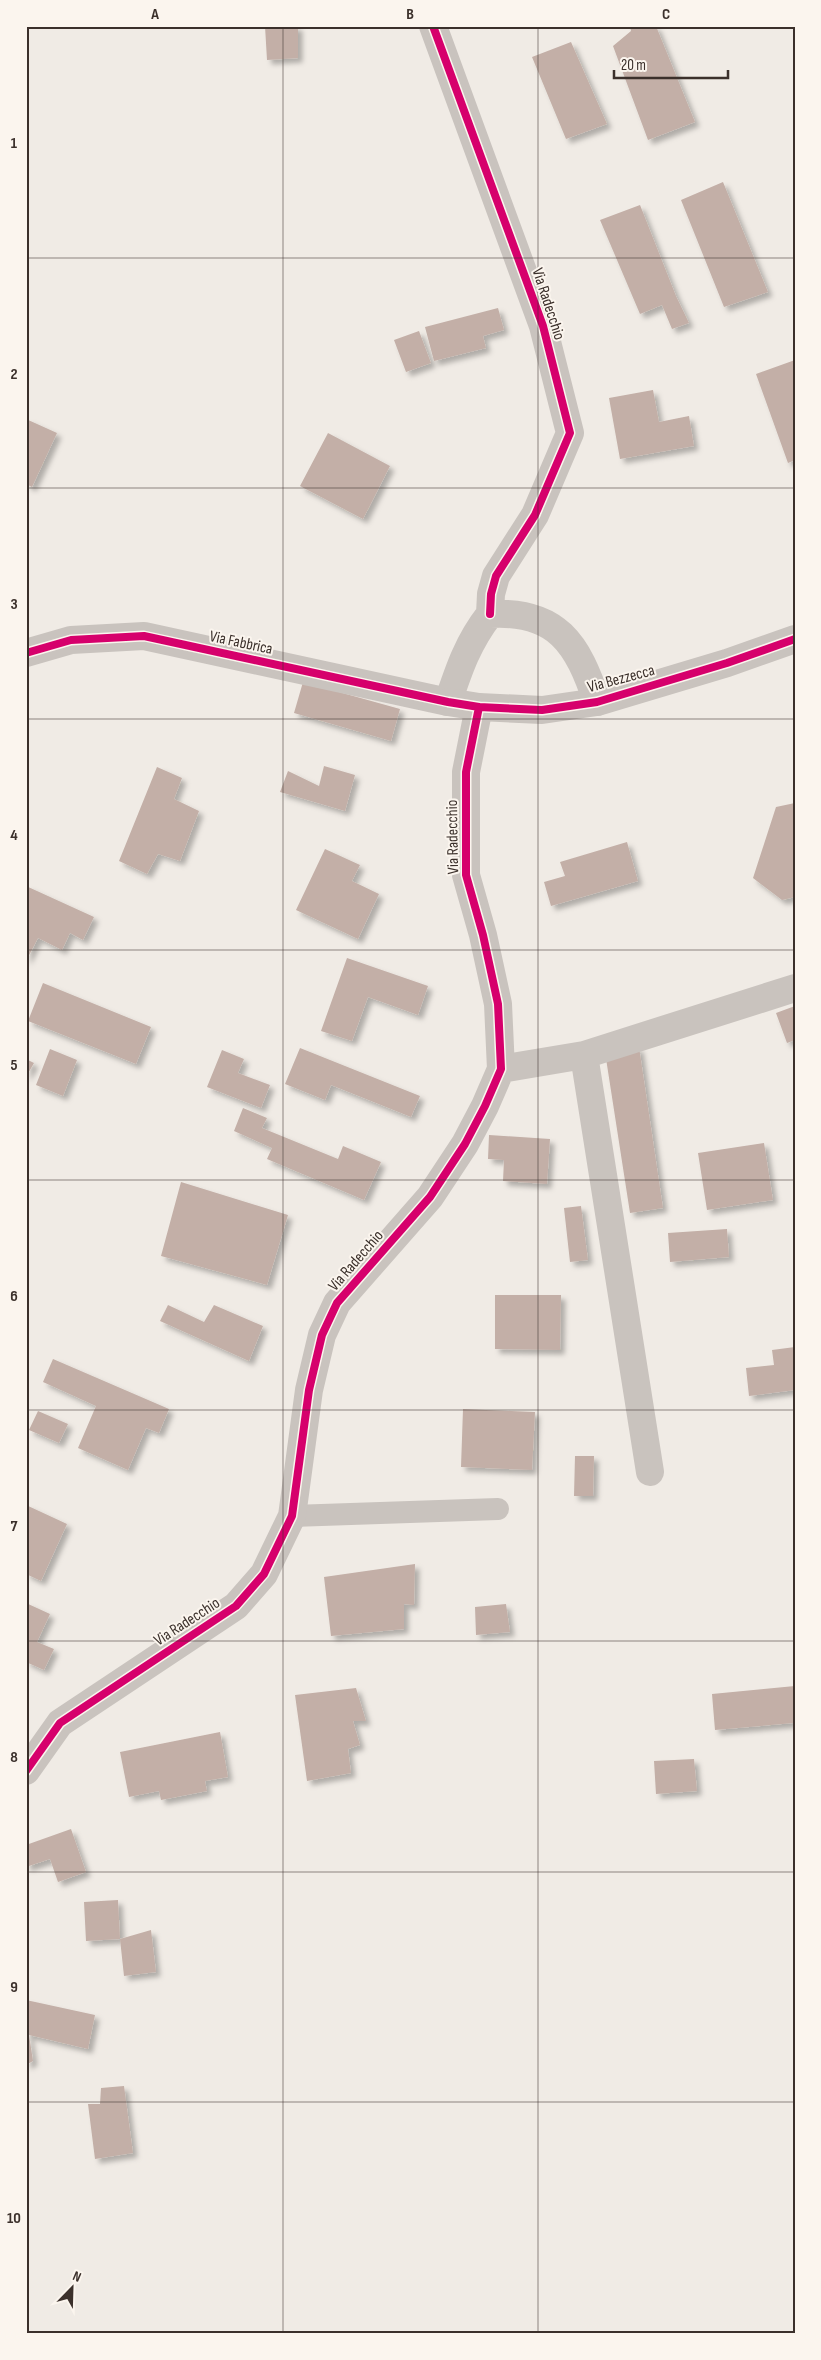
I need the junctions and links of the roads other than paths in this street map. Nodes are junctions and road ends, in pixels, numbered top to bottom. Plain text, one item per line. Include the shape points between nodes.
1 (433, 26) edge
2 (490, 614) junction
3 (795, 639) edge
4 (26, 653) edge
5 (448, 702) junction
6 (597, 702) junction
7 (479, 707) junction
8 (795, 988) edge
9 (584, 1055) junction
10 (501, 1069) junction
11 (650, 1472) dead end
12 (498, 1509) dead end
13 (292, 1516) junction
14 (26, 1772) edge

1 - 2 street, Via Radecchio via 543,326 570,433 535,515 496,576
2 - 5 street via 475,633
2 - 6 street via 515,612 559,630 586,667
3 - 6 street, Via Bezzecca
4 - 5 street, Via Fabbrica via 71,640 144,636
5 - 7 street, Via Bezzecca
6 - 7 street, Via Bezzecca via 542,710
7 - 10 street, Via Radecchio via 466,772 466,875 498,1004
8 - 9 street
9 - 10 street
9 - 11 street
10 - 13 street, Via Radecchio via 465,1144 430,1197 337,1303 329,1319 309,1390
12 - 13 lane
13 - 14 street, Via Radecchio via 264,1574 236,1606 60,1723

